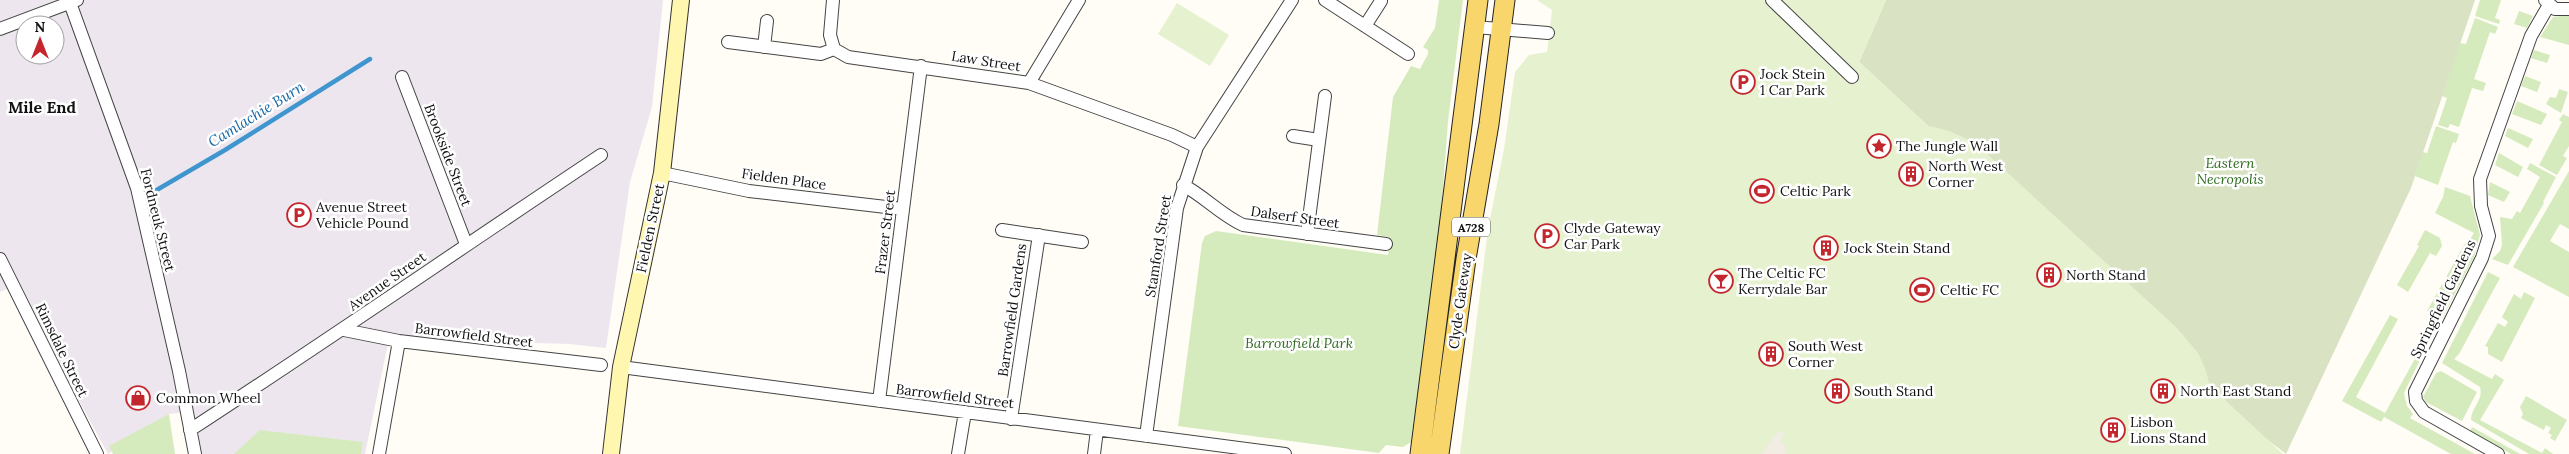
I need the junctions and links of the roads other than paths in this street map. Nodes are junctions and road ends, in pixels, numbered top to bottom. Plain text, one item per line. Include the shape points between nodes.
1 (681, 0) edge
2 (833, 0) edge
3 (1079, 0) edge
4 (1292, 0) edge
5 (1325, 0) edge
6 (1478, 0) edge
7 (1504, 0) edge
8 (1772, 0) edge
9 (72, 1) edge
10 (1381, 1) edge
11 (2547, 2) edge
12 (2569, 9) edge
13 (767, 21) dead end
14 (1365, 26) junction
15 (1475, 27) junction
16 (0, 29) edge
17 (1502, 30) junction
18 (1548, 33) dead end
19 (728, 42) dead end
20 (764, 46) junction
21 (834, 49) junction
22 (1408, 54) dead end
23 (921, 66) junction
24 (402, 77) dead end
25 (1852, 77) dead end
26 (1029, 83) junction
27 (1324, 96) dead end
28 (1293, 136) dead end
29 (1319, 140) junction
30 (1197, 147) junction
31 (601, 155) dead end
32 (662, 173) junction
33 (1183, 185) junction
34 (903, 209) junction
35 (1002, 230) dead end
36 (1307, 234) junction
37 (1039, 235) junction
38 (1082, 242) dead end
39 (466, 244) junction
40 (1386, 244) dead end
41 (0, 259) edge
42 (344, 330) junction
43 (398, 340) junction
44 (601, 365) dead end
45 (621, 367) junction
46 (879, 401) junction
47 (966, 412) junction
48 (1011, 418) junction
49 (190, 430) junction
50 (1097, 430) junction
51 (1146, 436) junction
52 (97, 454) edge
53 (195, 454) edge
54 (380, 454) edge
55 (611, 454) edge
56 (958, 454) edge
57 (1094, 454) edge
58 (1285, 454) edge
59 (1420, 454) edge
60 (1439, 454) edge
61 (2498, 454) edge

1 - 32 main road, Fielden Street
2 - 21 street via 830,36
3 - 26 street
4 - 30 street, Stamford Street
5 - 14 street
6 - 15 main road, Clyde Gateway / A728
7 - 17 main road, Clyde Gateway / A728
8 - 25 street
9 - 16 street
9 - 49 street, Fordneuk Street via 137,188
10 - 14 street
11 - 12 street, Springfield Gardens via 2561,10
11 - 61 street, Springfield Gardens via 2531,36 2480,179 2481,206 2489,236 2482,258 2415,392 2416,401 2424,412
13 - 20 street
14 - 22 street
15 - 17 street
15 - 59 main road, Clyde Gateway / A728
17 - 18 street
17 - 60 main road, Clyde Gateway / A728
19 - 20 street
20 - 21 street via 820,54
21 - 23 street, Law Street via 848,57
23 - 26 street, Law Street
23 - 34 street, Frazer Street
24 - 39 street, Brookside Street
26 - 30 street, Law Street via 1164,131
27 - 29 street
28 - 29 street
29 - 36 street
30 - 33 street, Stamford Street
31 - 39 street, Avenue Street
32 - 34 street, Fielden Place via 749,191
32 - 45 main road, Fielden Street
33 - 36 street, Dalserf Street via 1243,225
33 - 51 street, Stamford Street via 1177,208
34 - 46 street, Frazer Street
35 - 37 street, Barrowfield Gardens
36 - 40 street, Dalserf Street
37 - 38 street, Barrowfield Gardens
37 - 48 street, Barrowfield Gardens
39 - 42 street, Avenue Street
41 - 52 street, Rimsdale Street
42 - 43 street, Barrowfield Street
42 - 49 street, Avenue Street
43 - 44 street, Barrowfield Street
43 - 54 street
45 - 46 street, Barrowfield Street
45 - 55 main road, Fielden Street
46 - 47 street, Barrowfield Street
47 - 48 street, Barrowfield Street
47 - 56 street
48 - 50 street, Barrowfield Street
49 - 53 street, Fordneuk Street
50 - 51 street, Barrowfield Street
50 - 57 street
51 - 58 street, Barrowfield Street

